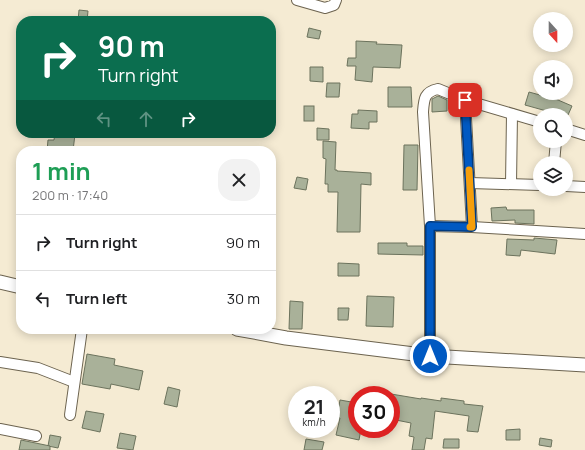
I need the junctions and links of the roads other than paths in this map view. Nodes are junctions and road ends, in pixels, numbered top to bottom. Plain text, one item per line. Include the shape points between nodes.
1 (297, 0) edge
2 (336, 0) edge
3 (465, 100) junction
4 (512, 114) junction
5 (533, 120) edge
6 (573, 131) edge
7 (585, 135) edge
8 (470, 183) junction
9 (511, 184) junction
10 (533, 185) edge
11 (573, 186) edge
12 (585, 187) edge
13 (430, 226) junction
14 (472, 227) junction
15 (585, 234) edge
16 (0, 282) edge
17 (16, 286) edge
18 (81, 334) edge
19 (264, 334) edge
20 (430, 356) junction
21 (0, 362) edge
22 (585, 365) edge
23 (74, 382) junction
24 (70, 415) dead end
25 (0, 429) edge
26 (36, 436) dead end

1 - 2 street via 325,8 334,5
3 - 4 street
3 - 8 street
3 - 13 street via 438,89 429,92 424,103
4 - 5 street
4 - 9 street
6 - 7 street
8 - 9 street
8 - 14 street
9 - 10 street
11 - 12 street
13 - 14 street
13 - 20 street
14 - 15 street
16 - 17 street
18 - 23 street
19 - 20 street
20 - 22 street
21 - 23 street via 38,368
23 - 24 street
25 - 26 street

